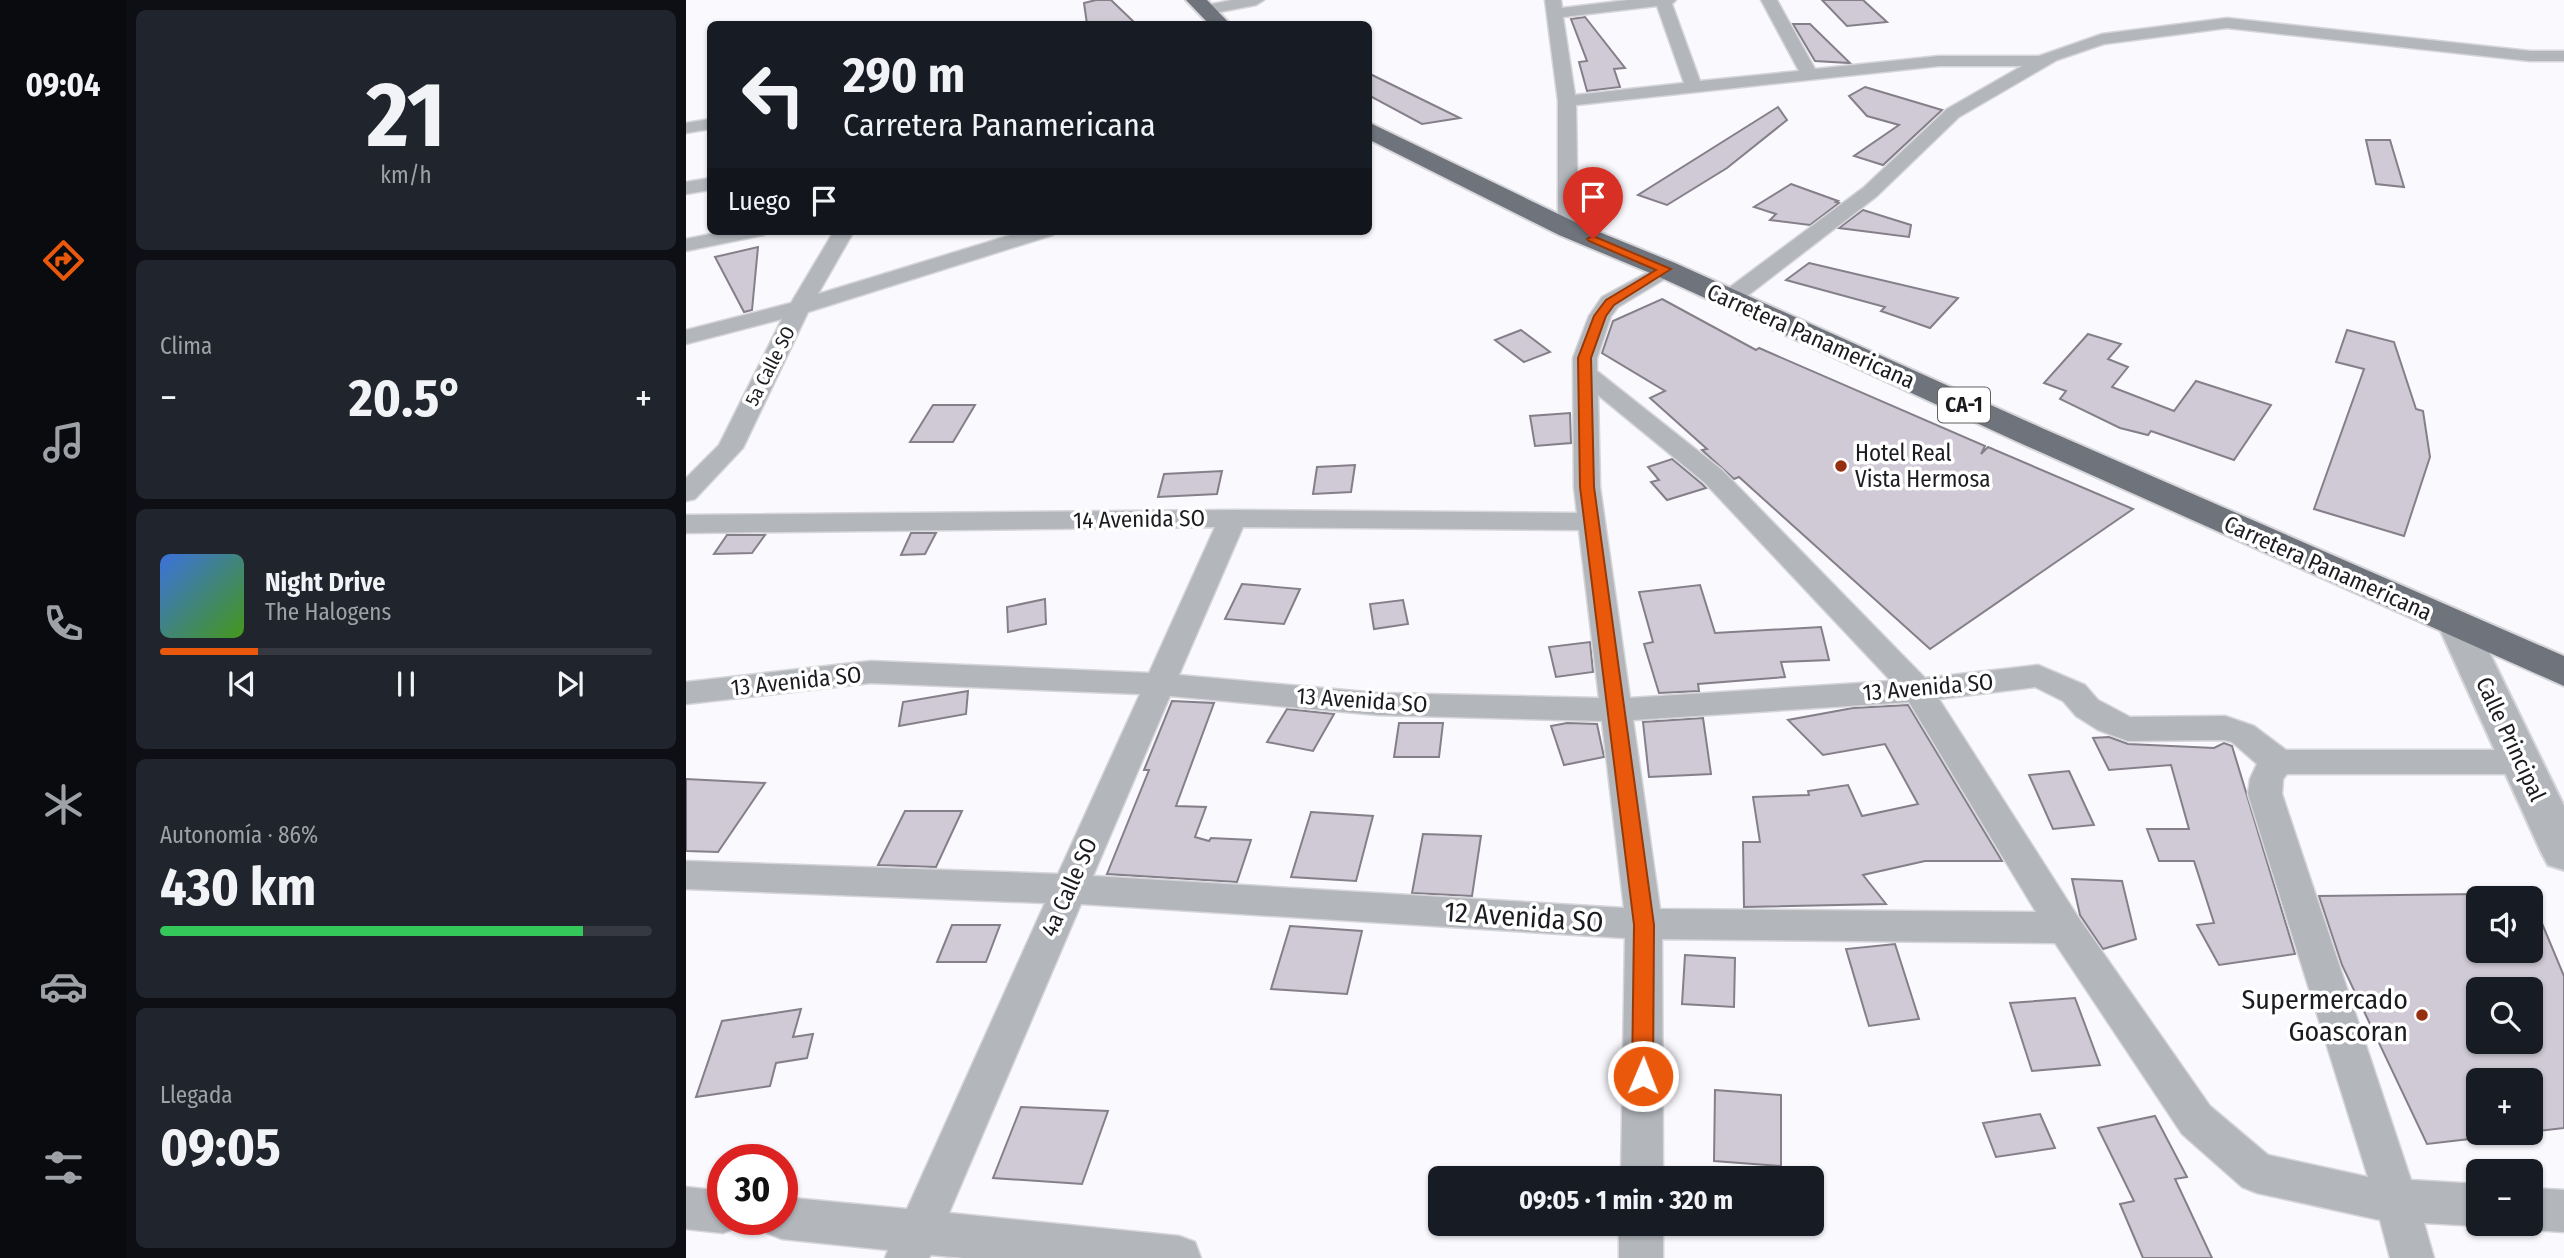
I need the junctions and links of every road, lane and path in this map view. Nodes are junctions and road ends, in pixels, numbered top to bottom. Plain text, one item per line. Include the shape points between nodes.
1 (1256, 0) edge
2 (1664, 0) edge
3 (1769, 0) edge
4 (1200, 5) edge
5 (1554, 7) edge
6 (1217, 21) edge
7 (2564, 57) edge
8 (2043, 61) junction
9 (1810, 75) junction
10 (1694, 88) junction
11 (1567, 102) junction
12 (707, 124) edge
13 (686, 128) edge
14 (1372, 131) edge
15 (707, 184) edge
16 (686, 188) edge
17 (1569, 229) junction
18 (737, 235) edge
19 (842, 235) edge
20 (1033, 235) edge
21 (686, 245) edge
22 (1665, 269) junction
23 (1730, 298) junction
24 (801, 307) junction
25 (686, 337) edge
26 (1585, 373) junction
27 (686, 493) edge
28 (1233, 518) junction
29 (1592, 522) junction
30 (686, 524) edge
31 (2457, 625) junction
32 (2564, 672) edge
33 (1157, 684) junction
34 (1918, 690) junction
35 (686, 693) edge
36 (1617, 710) junction
37 (2281, 762) junction
38 (2521, 762) junction
39 (2564, 852) edge
40 (686, 875) edge
41 (1068, 889) junction
42 (1644, 925) junction
43 (2064, 928) junction
44 (1642, 1166) edge
45 (2396, 1199) junction
46 (2466, 1204) edge
47 (686, 1209) edge
48 (2543, 1210) edge
49 (707, 1211) edge
50 (2564, 1211) edge
51 (798, 1221) edge
52 (1641, 1236) edge
53 (913, 1245) edge
54 (1179, 1258) edge
55 (1641, 1258) edge
56 (2412, 1258) edge

1 - 4 street
2 - 5 street
2 - 10 street
3 - 9 street
4 - 6 highway
5 - 11 street
7 - 8 street via 2227,23 2102,39
8 - 9 street via 1939,61
8 - 23 street via 1953,113 1870,192
9 - 10 street
10 - 11 street
11 - 17 street
12 - 13 street
14 - 17 highway, Carretera Panamericana / CA-1
15 - 16 street
17 - 22 highway, Carretera Panamericana / CA-1
18 - 21 street
19 - 24 street, 5a Calle SO
20 - 24 street
22 - 23 highway, Carretera Panamericana / CA-1
22 - 26 street via 1610,302 1585,358
23 - 31 highway, Carretera Panamericana / CA-1
24 - 25 street
24 - 27 street, 5a Calle SO via 730,447
26 - 29 street
26 - 34 street via 1713,476
28 - 29 street, 14 Avenida SO
28 - 30 street, 14 Avenida SO
28 - 33 street, 4a Calle SO
29 - 36 street
31 - 32 highway, Carretera Panamericana / CA-1
31 - 38 street, Calle Principal
33 - 35 street, 13 Avenida SO via 871,672
33 - 36 street, 13 Avenida SO via 1378,704
33 - 41 street, 4a Calle SO
34 - 36 street, 13 Avenida SO
34 - 37 street, 13 Avenida SO via 2038,676 2074,693 2087,708 2128,729 2225,728 2243,733
34 - 43 street
36 - 42 street
37 - 38 street
37 - 45 street via 2269,769 2265,794
38 - 39 street, Calle Principal
40 - 41 street, 12 Avenida SO
41 - 42 street, 12 Avenida SO
41 - 53 street, 4a Calle SO
42 - 43 street, 12 Avenida SO
42 - 44 street
43 - 45 street via 2196,1120 2257,1173 2367,1198
45 - 46 street
45 - 56 street
47 - 49 street
48 - 50 street
51 - 53 street
52 - 55 street
53 - 54 street

